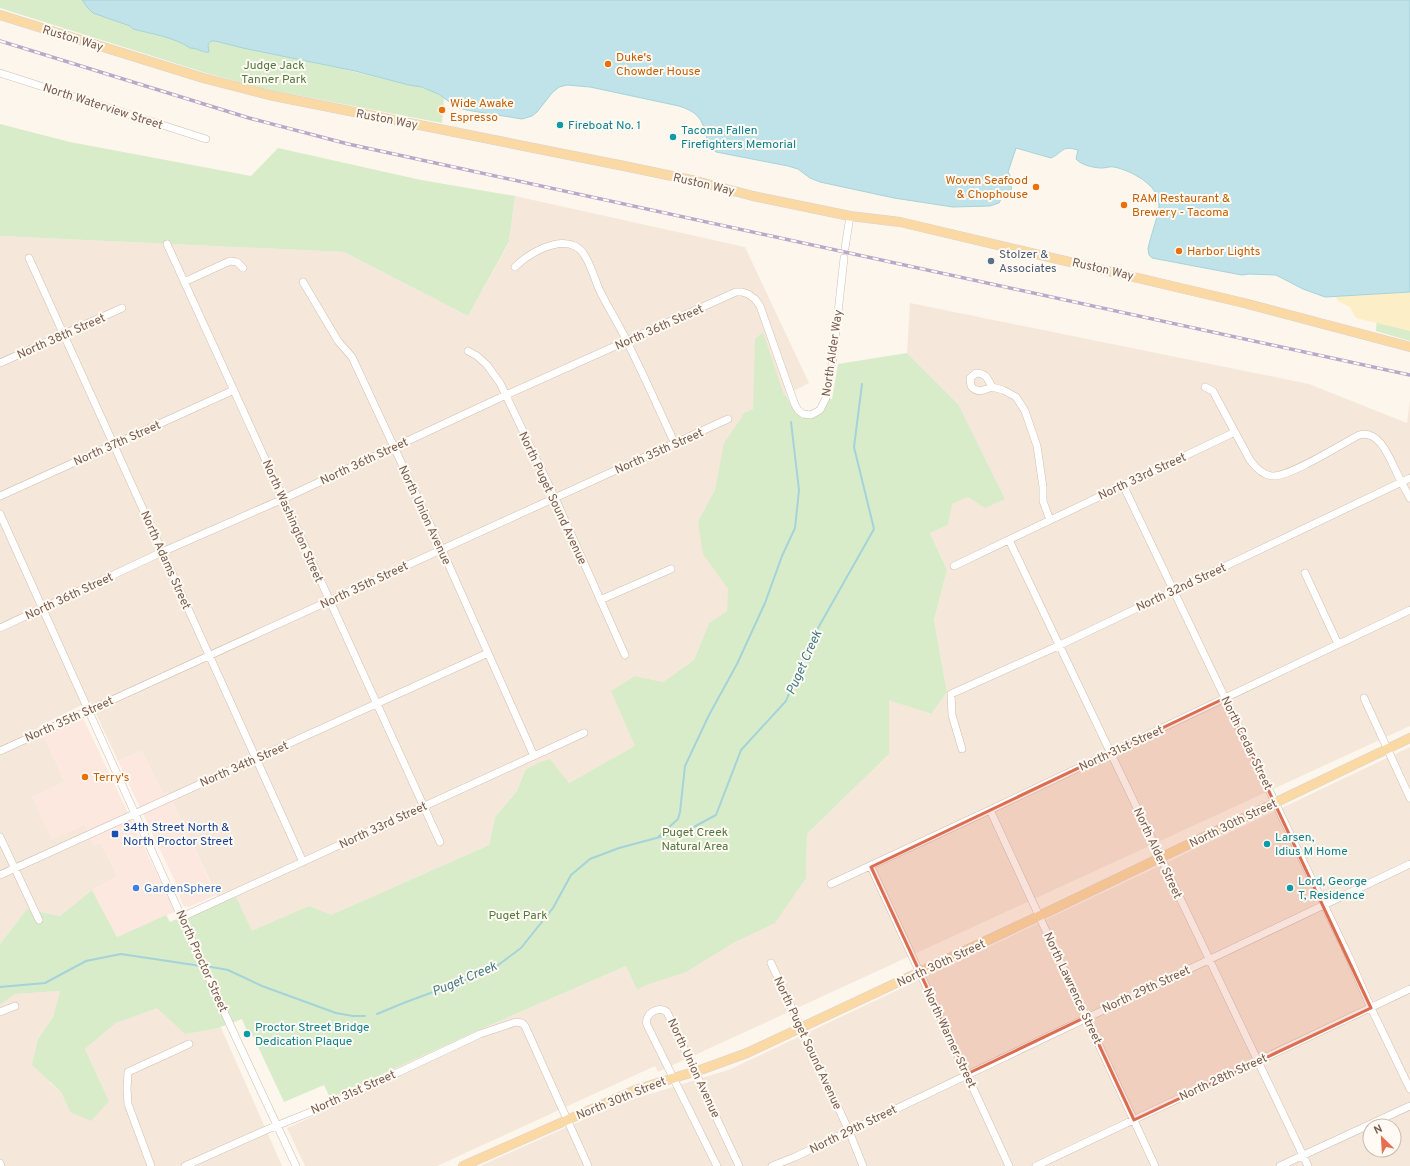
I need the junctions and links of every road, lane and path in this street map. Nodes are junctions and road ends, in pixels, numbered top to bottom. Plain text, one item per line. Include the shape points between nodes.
1 (0, 15) edge
2 (0, 73) edge
3 (206, 140) dead end
4 (850, 216) junction
5 (167, 244) dead end
6 (845, 248) dead end
7 (29, 258) dead end
8 (844, 258) dead end
9 (516, 267) dead end
10 (243, 268) dead end
11 (184, 282) junction
12 (302, 282) dead end
13 (729, 295) joint
14 (122, 308) dead end
15 (64, 334) junction
16 (627, 341) junction
17 (1410, 347) edge
18 (468, 351) dead end
19 (0, 363) edge
20 (992, 386) dead end
21 (1205, 387) dead end
22 (234, 390) junction
23 (506, 395) junction
24 (728, 419) dead end
25 (1235, 432) junction
26 (114, 444) junction
27 (675, 444) junction
28 (393, 448) junction
29 (1410, 478) edge
30 (1402, 482) junction
31 (1123, 485) junction
32 (0, 496) edge
33 (555, 498) junction
34 (1410, 498) edge
35 (283, 499) junction
36 (0, 514) edge
37 (1050, 520) junction
38 (1009, 540) junction
39 (442, 550) junction
40 (162, 552) junction
41 (954, 566) dead end
42 (671, 569) dead end
43 (1305, 573) dead end
44 (1174, 590) junction
45 (600, 600) junction
46 (330, 601) junction
47 (43, 608) junction
48 (1410, 610) edge
49 (0, 628) edge
50 (1338, 644) junction
51 (1058, 646) junction
52 (488, 653) junction
53 (209, 655) junction
54 (625, 655) dead end
55 (1225, 698) junction
56 (1364, 698) dead end
57 (377, 704) junction
58 (89, 711) junction
59 (584, 733) dead end
60 (1410, 738) edge
61 (962, 749) dead end
62 (1387, 749) junction
63 (0, 751) edge
64 (1110, 753) junction
65 (534, 756) junction
66 (256, 759) junction
67 (1410, 798) edge
68 (1275, 803) junction
69 (423, 806) junction
70 (990, 810) junction
71 (136, 814) junction
72 (0, 837) edge
73 (440, 842) dead end
74 (1161, 858) junction
75 (303, 862) junction
76 (1410, 864) edge
77 (871, 867) junction
78 (14, 869) junction
79 (0, 875) edge
80 (832, 884) dead end
81 (1324, 904) junction
82 (1039, 916) junction
83 (182, 917) junction
84 (39, 920) dead end
85 (1208, 960) junction
86 (771, 964) dead end
87 (920, 972) junction
88 (1410, 989) edge
89 (15, 1006) dead end
90 (1371, 1008) junction
91 (0, 1012) edge
92 (1086, 1017) junction
93 (801, 1028) junction
94 (189, 1044) dead end
95 (1257, 1062) junction
96 (696, 1071) junction
97 (967, 1074) junction
98 (673, 1077) junction
99 (1410, 1089) edge
100 (1410, 1106) edge
101 (566, 1119) junction
102 (1134, 1120) junction
103 (278, 1125) junction
104 (849, 1131) junction
105 (1303, 1156) junction
106 (0, 1162) edge
107 (1, 1166) edge
108 (151, 1166) edge
109 (185, 1166) edge
110 (296, 1166) edge
111 (463, 1166) edge
112 (588, 1166) edge
113 (717, 1166) edge
114 (739, 1166) edge
115 (772, 1166) edge
116 (863, 1166) edge
117 (1010, 1166) edge
118 (1036, 1166) edge
119 (1155, 1166) edge
120 (1280, 1166) edge
121 (1308, 1166) edge

1 - 4 main road, Ruston Way via 203,78 269,95 696,181
2 - 3 street, North Waterview Street
4 - 6 street
4 - 17 main road, Ruston Way via 900,222 957,235 1244,303
5 - 11 street, North Washington Street
7 - 15 street, North Adams Street
8 - 13 street, North Alder Way via 826,398 824,406 811,415 798,410 793,400 758,304 745,292
9 - 16 street via 530,254 546,248 566,244 576,246 588,261 600,292
10 - 11 street via 237,262 230,261
11 - 22 street, North Washington Street
12 - 28 street, North Union Avenue via 338,341 350,354
13 - 16 street, North 36th Street
14 - 15 street, North 38th Street
15 - 19 street, North 38th Street
15 - 26 street, North Adams Street
16 - 23 street, North 36th Street
16 - 27 street
18 - 23 street, North Puget Sound Avenue via 482,360 492,371
20 - 37 street via 1016,396 1022,404 1038,446 1043,501
21 - 25 street via 1213,391
22 - 26 street, North 37th Street
22 - 35 street, North Washington Street
23 - 28 street, North 36th Street
23 - 33 street, North Puget Sound Avenue
24 - 27 street, North 35th Street
25 - 30 street via 1254,466 1272,476 1288,473 1359,435 1373,436 1384,447
25 - 31 street, North 33rd Street
26 - 32 street, North 37th Street
26 - 40 street, North Adams Street
27 - 33 street, North 35th Street
28 - 35 street, North 36th Street
28 - 39 street, North Union Avenue
29 - 30 street, North 32nd Street
30 - 34 street
30 - 44 street, North 32nd Street
31 - 37 street, North 33rd Street
31 - 44 street, North Cedar Street
33 - 39 street, North 35th Street
33 - 45 street, North Puget Sound Avenue
35 - 40 street, North 36th Street
35 - 46 street, North Washington Street
36 - 47 street, North Proctor Street
37 - 38 street, North 33rd Street
38 - 41 street, North 33rd Street
38 - 51 street, North Alder Street
39 - 46 street, North 35th Street
39 - 52 street, North Union Avenue
40 - 47 street, North 36th Street
40 - 53 street, North Adams Street
42 - 45 street
43 - 50 street
44 - 51 street, North 32nd Street
44 - 55 street, North Cedar Street
45 - 54 street, North Puget Sound Avenue
46 - 53 street, North 35th Street
46 - 57 street, North Washington Street
47 - 49 street, North 36th Street
47 - 58 street, North Proctor Street
48 - 50 street, North 31st Street
50 - 55 street, North 31st Street
51 - 61 street, North 32nd Street via 951,694 952,719
51 - 64 street, North Alder Street
52 - 57 street, North 34th Street
52 - 65 street, North Union Avenue
53 - 58 street, North 35th Street
53 - 66 street, North Adams Street
55 - 64 street, North 31st Street
55 - 68 street, North Cedar Street
56 - 62 street
57 - 66 street, North 34th Street
57 - 69 street, North Washington Street
58 - 63 street, North 35th Street
58 - 71 street, North Proctor Street
59 - 65 street, North 33rd Street
60 - 62 main road, North 30th Street
62 - 67 street
62 - 68 main road, North 30th Street
64 - 70 street, North 31st Street
64 - 74 street, North Alder Street
65 - 69 street, North 33rd Street
66 - 71 street, North 34th Street
66 - 75 street, North Adams Street
68 - 74 main road, North 30th Street
68 - 81 street, North Cedar Street
69 - 73 street, North Washington Street
69 - 75 street, North 33rd Street
70 - 77 street, North 31st Street
70 - 82 street, North Lawrence Street
71 - 78 street, North 34th Street
71 - 83 street, North Proctor Street
72 - 78 street
74 - 82 main road, North 30th Street
74 - 85 street, North Alder Street
75 - 83 street, North 33rd Street
76 - 81 street, North 29th Street
77 - 80 street, North 31st Street
77 - 87 street, North Warner Street
78 - 79 street, North 34th Street
78 - 84 street
81 - 85 street, North 29th Street
81 - 90 street, North Cedar Street
82 - 87 main road, North 30th Street
82 - 92 street, North Lawrence Street
83 - 103 street, North Proctor Street
85 - 92 street, North 29th Street
85 - 95 street, North Alder Street
86 - 93 street, North Puget Sound Avenue
87 - 93 main road, North 30th Street
87 - 97 street, North Warner Street
88 - 90 street, North 28th Street
89 - 91 street
90 - 95 street, North 28th Street
90 - 99 street, North Cedar Street
92 - 97 street, North 29th Street
92 - 102 street, North Lawrence Street
93 - 96 main road, North 30th Street via 747,1053
93 - 104 street, North Puget Sound Avenue
94 - 108 street via 128,1072 128,1104
95 - 102 street, North 28th Street
95 - 105 street, North Alder Street
96 - 98 main road, North 30th Street
96 - 98 street, North Union Avenue via 667,1012 656,1010 649,1015 646,1022
96 - 114 street, North Union Avenue
97 - 104 street, North 29th Street
97 - 117 street, North Warner Street
98 - 101 main road, North 30th Street
98 - 113 street, North Union Avenue
100 - 105 street
101 - 103 street, North 31st Street via 522,1023 511,1023 480,1034 333,1103
101 - 111 main road, North 30th Street
101 - 112 street
102 - 118 street, North 28th Street
102 - 119 street, North Lawrence Street
103 - 109 street, North 31st Street
103 - 110 street, North Proctor Street
104 - 115 street, North 29th Street
104 - 116 street, North Puget Sound Avenue
105 - 120 street
105 - 121 street, North Alder Street
106 - 107 street

